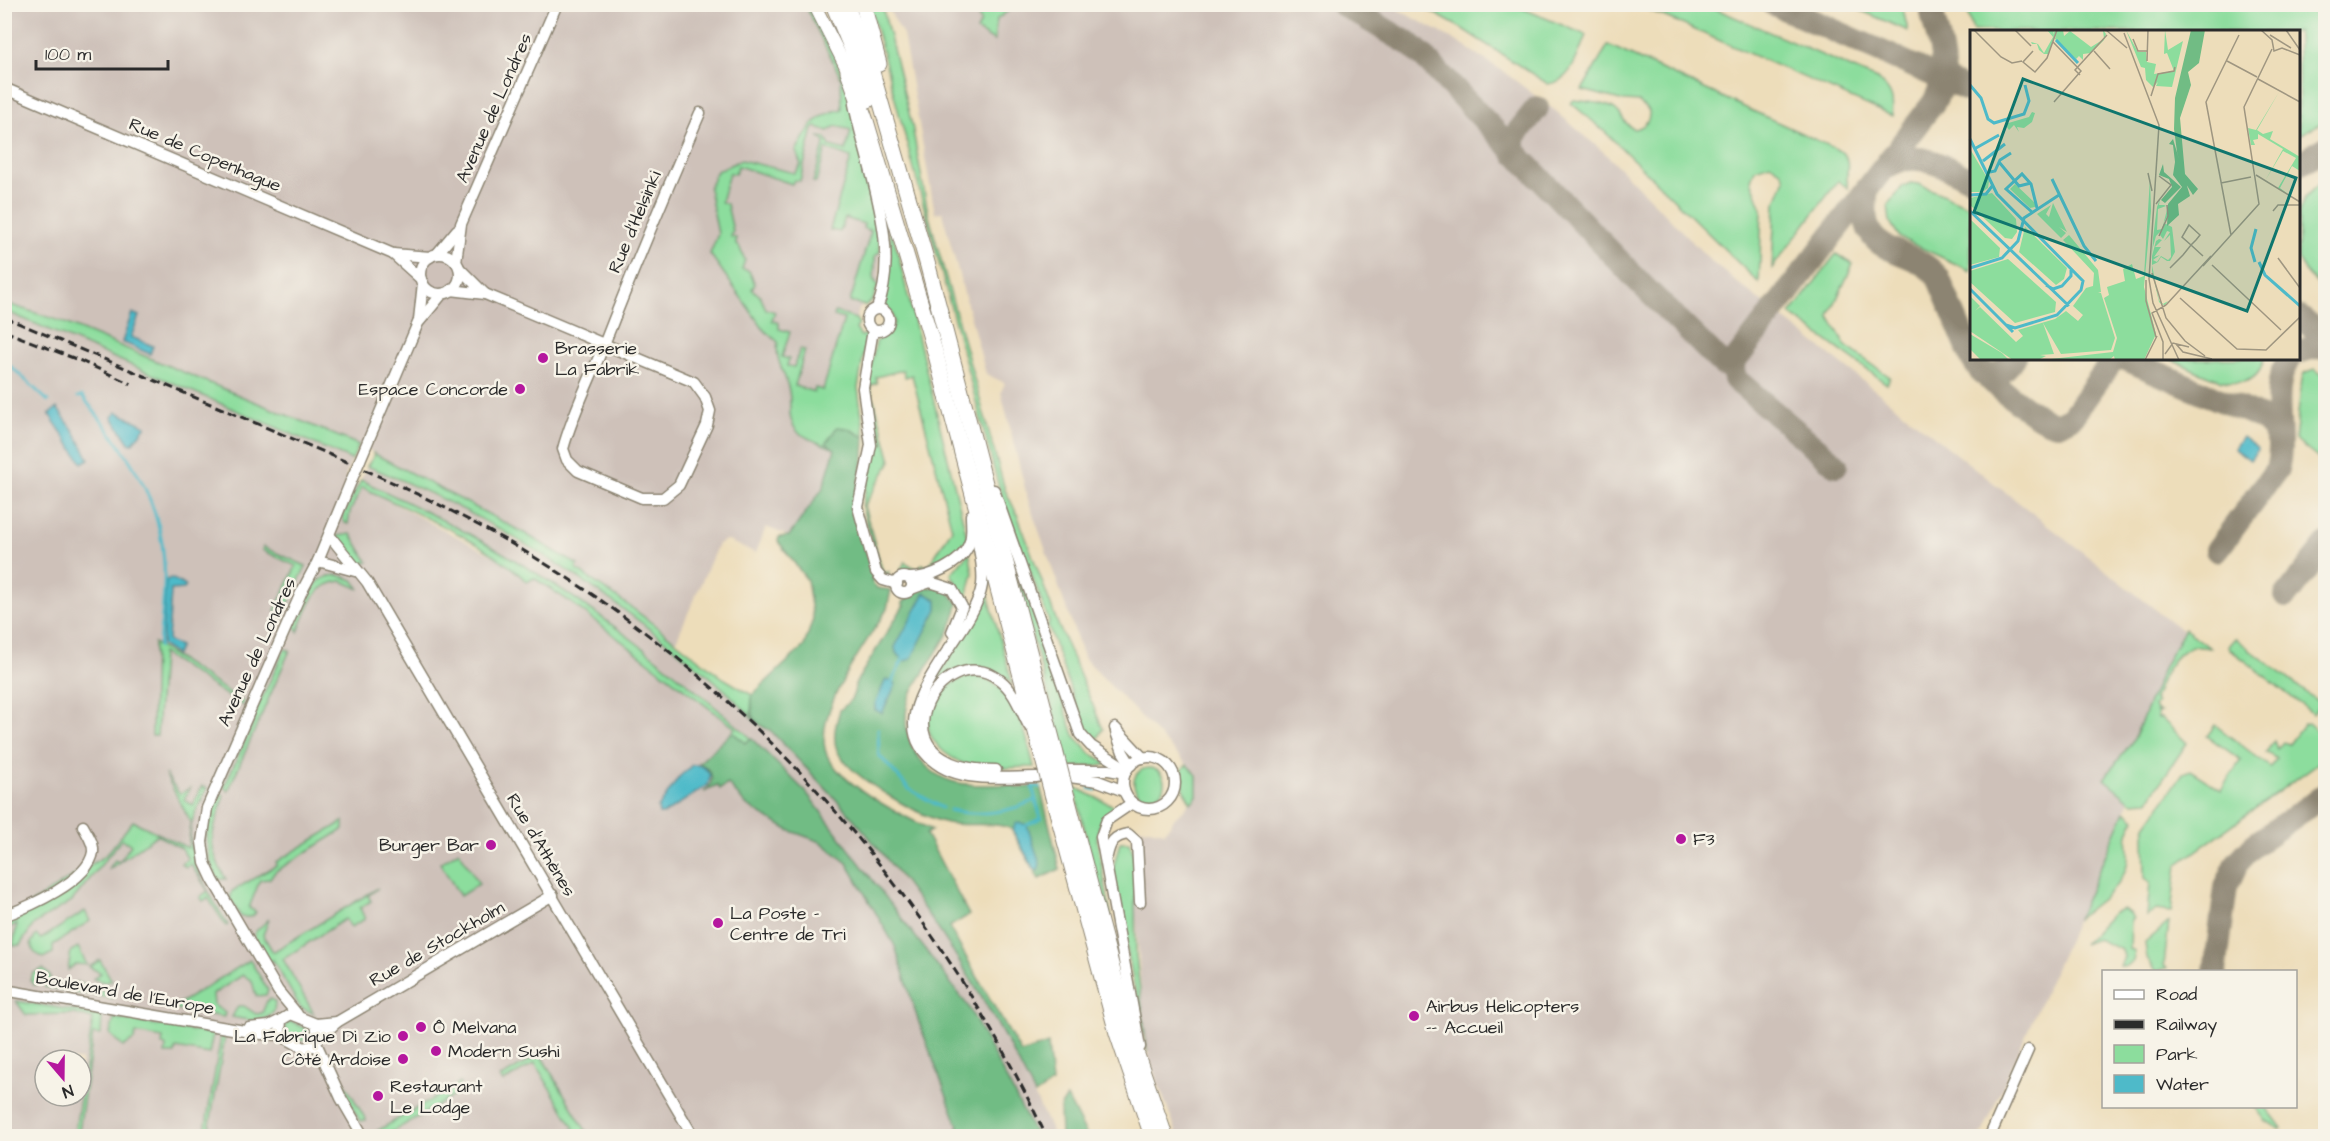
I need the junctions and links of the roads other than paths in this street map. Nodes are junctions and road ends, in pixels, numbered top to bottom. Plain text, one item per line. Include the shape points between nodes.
1 (557, 4) edge
2 (814, 4) edge
3 (834, 4) edge
4 (846, 4) edge
5 (863, 4) edge
6 (848, 71) junction
7 (4, 88) edge
8 (700, 113) dead end
9 (461, 224) junction
10 (393, 254) junction
11 (433, 256) junction
12 (458, 266) junction
13 (928, 266) junction
14 (422, 281) junction
15 (447, 292) junction
16 (485, 294) junction
17 (920, 300) junction
18 (877, 308) junction
19 (418, 323) junction
20 (873, 330) junction
21 (603, 345) junction
22 (936, 355) junction
23 (952, 358) junction
24 (971, 515) junction
25 (328, 535) junction
26 (318, 561) junction
27 (952, 564) junction
28 (358, 572) junction
29 (909, 584) junction
30 (952, 589) junction
31 (942, 661) junction
32 (1046, 752) junction
33 (1143, 758) junction
34 (1128, 769) junction
35 (1124, 791) junction
36 (1060, 797) junction
37 (1132, 804) junction
38 (83, 826) dead end
39 (1106, 859) junction
40 (553, 895) junction
41 (1140, 902) dead end
42 (4, 916) edge
43 (4, 990) edge
44 (278, 991) junction
45 (297, 1014) junction
46 (282, 1019) junction
47 (337, 1022) junction
48 (316, 1024) junction
49 (240, 1029) junction
50 (280, 1035) junction
51 (317, 1041) junction
52 (304, 1048) junction
53 (2028, 1050) dead end
54 (340, 1098) junction
55 (1151, 1103) junction
56 (363, 1137) edge
57 (693, 1137) edge
58 (1152, 1137) edge
59 (1165, 1137) edge
60 (1990, 1137) edge

1 - 9 street, Avenue de Londres
2 - 6 main road
3 - 17 highway via 861,76
4 - 13 highway via 872,72
5 - 13 highway
6 - 17 highway
6 - 18 street via 885,241 884,281
7 - 10 street, Rue de Copenhague
8 - 21 street, Rue d'Helsinki
9 - 11 street, Avenue de Londres
9 - 12 street, Avenue de Londres
10 - 11 street, Rue de Copenhague
10 - 14 street, Rue de Copenhague
11 - 12 street via 444,255
11 - 14 street via 422,267
12 - 15 street via 458,282
12 - 16 street, Rue d'Helsinki
13 - 23 highway
14 - 15 street via 431,292
14 - 19 street, Avenue de Londres
15 - 16 street, Rue d'Helsinki
15 - 19 street, Avenue de Londres
16 - 21 street, Rue d'Helsinki
17 - 22 highway
18 - 20 street via 866,318
18 - 20 street via 885,311 889,320 884,329
19 - 25 street, Avenue de Londres, bridge
20 - 29 street via 863,388 871,445 858,507 876,572 883,580 897,584 900,579
21 - 21 street, Rue d'Helsinki via 563,449 567,460 578,471 642,498 663,498 679,485 707,425 710,411 705,397 694,382
22 - 24 street
22 - 32 highway
23 - 32 highway
23 - 34 street via 990,479 1080,734 1091,746
24 - 27 street via 970,541
24 - 31 street via 982,585 972,613
25 - 26 street, Avenue de Londres
25 - 28 street, Rue d'Athènes
26 - 28 street
26 - 44 street, Avenue de Londres via 234,743 202,830 208,872
27 - 29 street
27 - 30 street via 948,574
28 - 40 street, Rue d'Athènes
29 - 30 street via 930,582
30 - 31 street via 962,607
31 - 32 street via 915,710 918,742 927,757 941,768 980,778 1036,774 979,770 942,760 932,752 925,738 924,712 930,698 950,676 965,671 981,671 999,679 1010,690
32 - 36 highway, bridge
33 - 34 street
33 - 34 street via 1115,728
33 - 37 street via 1159,759 1169,765 1175,777 1175,791 1159,808 1146,810
34 - 35 street
34 - 35 street via 1069,774
35 - 37 street
36 - 55 highway
36 - 58 highway via 1116,1033
37 - 39 street via 1104,826 1101,837
38 - 42 street via 93,846 91,859 60,890
39 - 41 street via 1119,835 1133,837 1139,855
39 - 55 street
40 - 47 street, Rue de Stockholm
40 - 57 street, Rue d'Athènes
43 - 49 street, Boulevard de l'Europe
44 - 45 street, Avenue de Londres
44 - 46 street, Avenue de Londres
45 - 46 street
45 - 48 street
46 - 49 street, Boulevard de l'Europe via 269,1026
46 - 50 street
47 - 48 street, Rue de Stockholm
47 - 51 street, Rue de Stockholm
48 - 51 street
49 - 50 street, Boulevard de l'Europe
50 - 52 street
51 - 52 street
51 - 54 street
52 - 54 street
53 - 60 street
54 - 56 street
55 - 59 highway

